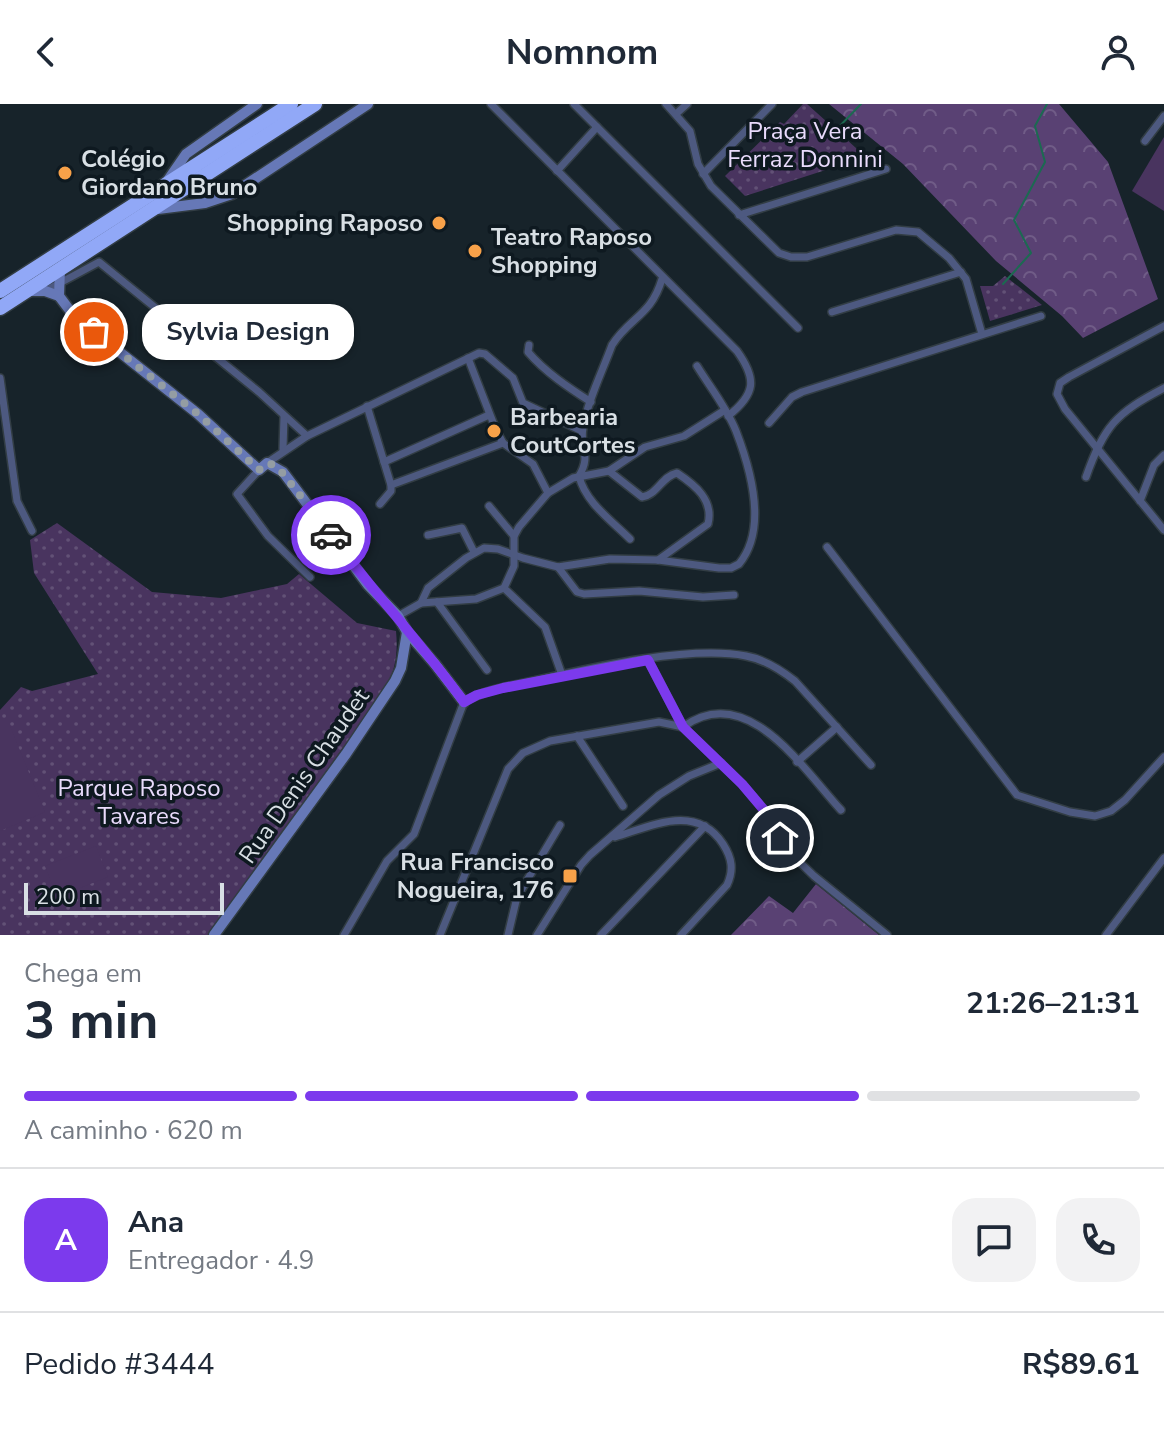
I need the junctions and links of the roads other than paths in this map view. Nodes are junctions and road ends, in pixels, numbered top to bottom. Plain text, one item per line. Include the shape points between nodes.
1 (257, 104) edge
2 (315, 104) edge
3 (368, 104) edge
4 (491, 104) edge
5 (574, 104) edge
6 (666, 104) edge
7 (687, 104) edge
8 (772, 104) edge
9 (285, 107) edge
10 (676, 114) junction
11 (1164, 116) edge
12 (597, 127) junction
13 (1145, 141) dead end
14 (886, 169) dead end
15 (557, 171) junction
16 (703, 174) junction
17 (165, 184) junction
18 (152, 209) junction
19 (739, 215) junction
20 (961, 272) junction
21 (59, 276) junction
22 (662, 279) junction
23 (0, 291) edge
24 (28, 291) junction
25 (45, 291) junction
26 (59, 296) junction
27 (0, 308) edge
28 (832, 312) dead end
29 (1041, 316) dead end
30 (1164, 326) edge
31 (798, 328) dead end
32 (982, 334) junction
33 (529, 345) dead end
34 (468, 358) junction
35 (697, 366) dead end
36 (0, 378) edge
37 (1164, 388) edge
38 (591, 402) junction
39 (367, 406) junction
40 (726, 413) junction
41 (489, 415) junction
42 (284, 416) junction
43 (769, 423) dead end
44 (582, 431) junction
45 (307, 436) junction
46 (503, 443) junction
47 (1096, 448) junction
48 (283, 449) junction
49 (1164, 455) edge
50 (384, 462) junction
51 (263, 467) junction
52 (609, 471) junction
53 (579, 476) junction
54 (1086, 477) dead end
55 (391, 485) junction
56 (548, 493) junction
57 (1140, 501) junction
58 (380, 504) dead end
59 (489, 506) dead end
60 (1164, 530) edge
61 (32, 531) dead end
62 (428, 535) dead end
63 (514, 536) junction
64 (630, 539) dead end
65 (827, 547) dead end
66 (474, 552) junction
67 (512, 555) junction
68 (658, 560) junction
69 (558, 567) junction
70 (310, 577) dead end
71 (504, 588) junction
72 (734, 595) dead end
73 (437, 602) junction
74 (421, 603) junction
75 (398, 616) junction
76 (407, 632) junction
77 (648, 660) junction
78 (487, 670) dead end
79 (562, 675) junction
80 (464, 702) junction
81 (672, 706) junction
82 (659, 722) junction
83 (683, 727) junction
84 (837, 727) junction
85 (577, 736) junction
86 (1164, 757) edge
87 (797, 762) junction
88 (721, 763) junction
89 (871, 765) dead end
90 (623, 806) dead end
91 (841, 810) dead end
92 (639, 814) junction
93 (560, 825) dead end
94 (648, 826) junction
95 (705, 826) junction
96 (613, 837) junction
97 (1164, 858) edge
98 (214, 935) edge
99 (344, 935) edge
100 (440, 935) edge
101 (508, 935) edge
102 (537, 935) edge
103 (601, 935) edge
104 (681, 935) edge
105 (887, 935) edge
106 (1106, 935) edge

1 - 17 street via 186,154
2 - 18 highway
3 - 18 street via 232,194
4 - 15 street
5 - 12 street
6 - 10 street
7 - 10 street
8 - 16 street
9 - 17 highway
10 - 16 street via 690,131
11 - 13 street
12 - 15 street
12 - 31 street
14 - 19 street
15 - 22 street
16 - 19 street
17 - 23 highway
18 - 21 highway
19 - 20 street via 779,253 791,257 911,230 928,238
20 - 28 street
20 - 32 street
21 - 24 highway
21 - 25 street
21 - 26 street
21 - 42 street via 99,262
22 - 38 street via 652,304 612,345
22 - 40 street via 748,367 749,393
24 - 25 street
24 - 27 highway
25 - 26 street
26 - 51 street via 74,316
29 - 32 street
30 - 47 street via 1058,387 1058,400
32 - 43 street via 802,392
33 - 38 street via 536,361
34 - 39 street
34 - 41 street
34 - 44 street via 485,354 513,378 523,403
35 - 40 street
36 - 61 street via 17,501
37 - 47 street via 1120,415
38 - 44 street
39 - 45 street
39 - 50 street
40 - 52 street via 684,436 645,447
40 - 68 street via 742,451 757,518 743,561 719,568
41 - 46 street
41 - 50 street
42 - 45 street
42 - 48 street
44 - 53 street via 586,463
45 - 48 street
46 - 55 street
46 - 56 street via 533,464
47 - 54 street
47 - 57 street
48 - 51 street
49 - 57 street via 1154,465
50 - 55 street
51 - 70 street via 237,494 268,536
51 - 75 street via 283,472 368,585
52 - 53 street
52 - 68 street via 642,497 677,473 707,500 708,524
53 - 56 street
53 - 64 street via 586,494
55 - 58 street
56 - 63 street
57 - 60 street
59 - 63 street
62 - 66 street via 462,528
63 - 67 street
65 - 86 street via 1017,795 1095,816 1125,800
66 - 67 street via 492,548
66 - 74 street via 428,588
67 - 69 street
67 - 71 street via 514,566
68 - 69 street via 610,559
69 - 72 street via 584,594
71 - 73 street via 476,599
71 - 79 street via 545,627
73 - 74 street
73 - 78 street
74 - 75 street
75 - 76 street
76 - 80 street
76 - 98 street, Rua Denis Chaudet via 401,668 390,690
77 - 79 street
77 - 81 street
77 - 84 street via 705,653 751,657 795,681
79 - 80 street
80 - 99 street via 414,834 387,861
81 - 82 street
81 - 83 street
82 - 83 street
82 - 85 street
83 - 87 street via 717,714 744,716
83 - 88 street
84 - 87 street
84 - 89 street
85 - 90 street
85 - 100 street via 535,746 508,769
87 - 91 street
88 - 92 street via 674,785
88 - 105 street via 764,810 796,860
92 - 94 street
92 - 96 street
93 - 101 street via 517,897
94 - 95 street via 685,819
94 - 96 street
95 - 103 street
95 - 104 street via 729,855 730,877
96 - 102 street via 581,865
97 - 106 street

